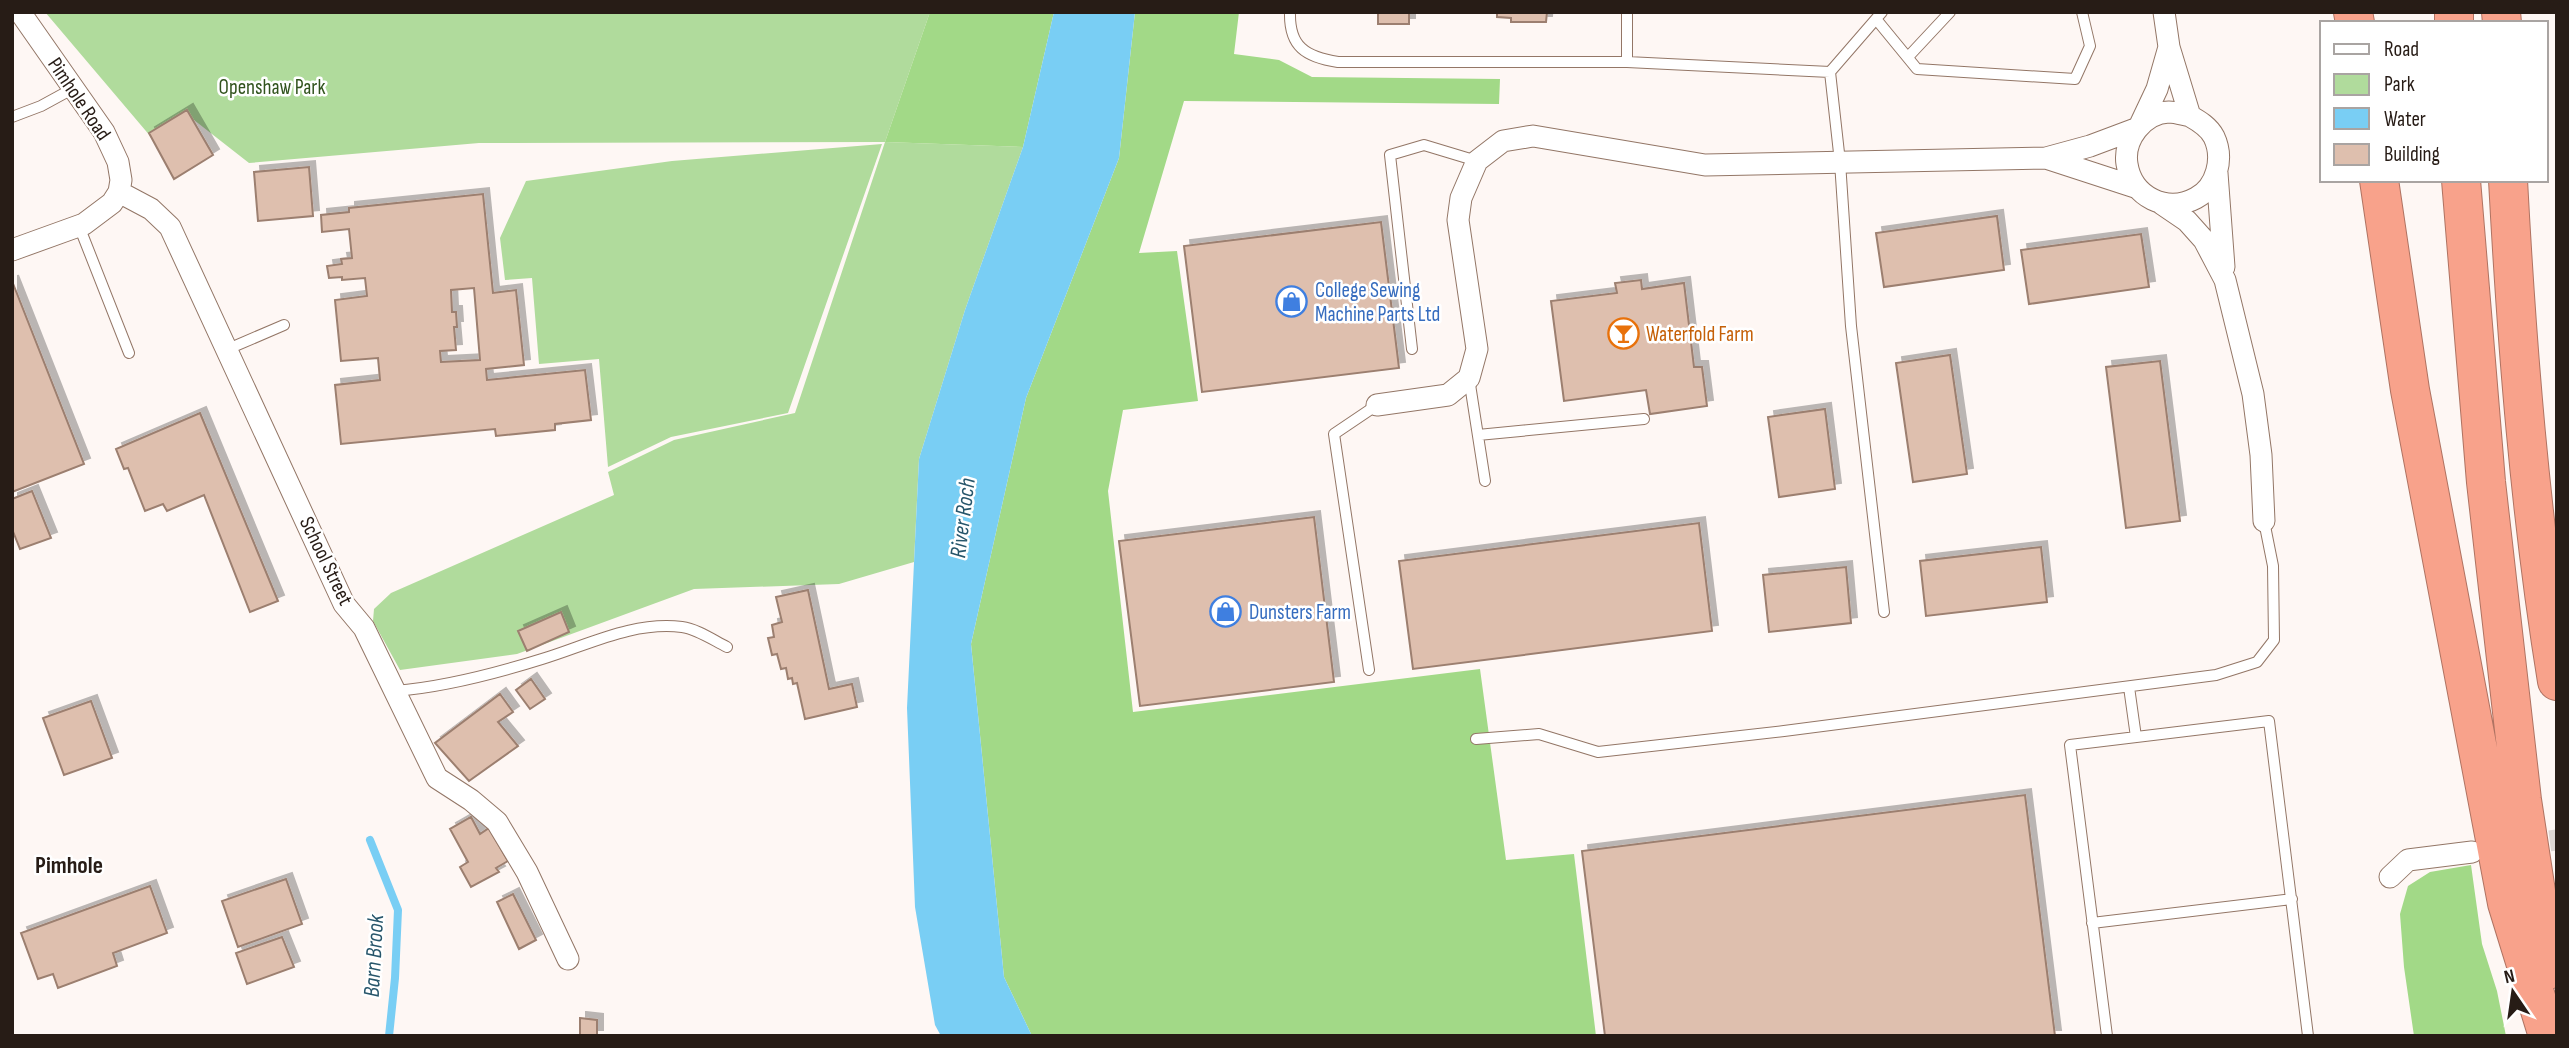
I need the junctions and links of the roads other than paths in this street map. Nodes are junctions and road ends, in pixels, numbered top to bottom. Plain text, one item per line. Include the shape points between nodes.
1 (20, 12) edge
2 (1290, 12) edge
3 (1627, 12) edge
4 (1950, 12) edge
5 (2082, 12) edge
6 (2164, 12) edge
7 (1879, 15) edge
8 (2169, 47) junction
9 (1908, 57) junction
10 (1626, 62) junction
11 (1830, 72) junction
12 (74, 88) junction
13 (2190, 116) junction
14 (12, 117) edge
15 (2139, 127) junction
16 (2046, 158) junction
17 (1477, 161) junction
18 (1840, 162) junction
19 (2217, 173) junction
20 (2379, 182) edge
21 (2462, 182) edge
22 (2508, 182) edge
23 (2135, 187) junction
24 (119, 192) junction
25 (2162, 204) junction
26 (79, 226) junction
27 (12, 250) edge
28 (2225, 280) junction
29 (284, 326) dead end
30 (228, 349) junction
31 (1412, 349) dead end
32 (129, 353) dead end
33 (1469, 378) junction
34 (1377, 405) joint
35 (1644, 419) dead end
36 (1478, 435) junction
37 (1485, 481) dead end
38 (2264, 521) joint
39 (1884, 612) dead end
40 (727, 647) dead end
41 (1369, 670) dead end
42 (2557, 681) edge
43 (2129, 687) junction
44 (394, 691) junction
45 (2136, 737) junction
46 (1476, 739) dead end
47 (2472, 852) dead end
48 (2390, 877) dead end
49 (2292, 899) junction
50 (2092, 923) junction
51 (568, 959) dead end
52 (2557, 1024) edge
53 (2106, 1036) edge
54 (2308, 1036) edge
55 (2548, 1036) edge

1 - 12 street, Pimhole Road
2 - 10 lane via 1290,30 1297,45 1319,59 1338,62
3 - 10 lane
4 - 9 lane
5 - 9 lane via 2090,46 2076,79 1917,68
6 - 8 street
7 - 9 lane
7 - 11 lane
8 - 13 street
8 - 15 street via 2157,89
10 - 11 lane
11 - 18 lane
12 - 14 lane
12 - 24 street, Pimhole Road via 118,162
13 - 15 street via 2169,112 2153,116
13 - 19 street via 2214,137
15 - 16 street
15 - 23 street via 2129,141 2126,157
16 - 18 street
16 - 23 street
17 - 18 street via 1503,141 1533,136 1705,165
17 - 31 lane via 1424,145 1390,155
17 - 33 street via 1461,198 1458,220 1477,349
18 - 39 lane via 1851,326
19 - 25 street via 2198,197 2183,204
19 - 28 street
20 - 55 highway via 2410,390 2507,903
21 - 52 highway via 2486,482 2515,745
22 - 42 highway via 2526,432
23 - 25 street
24 - 26 street via 104,211
24 - 30 street, School Street via 151,209 170,227
25 - 28 street via 2204,240
26 - 27 street
26 - 32 lane
28 - 38 street via 2253,394
29 - 30 lane
30 - 44 street, School Street via 344,604 364,628
33 - 34 street via 1448,395
33 - 36 lane
34 - 41 lane via 1334,434
35 - 36 lane
36 - 37 lane
38 - 43 lane via 2273,566 2274,640 2257,662 2216,676
40 - 44 lane via 685,627 657,626 629,630 460,681
43 - 45 lane
43 - 46 lane via 1598,752 1539,734
44 - 51 street, School Street via 437,778 497,822 527,872
45 - 49 lane via 2269,722
45 - 50 lane via 2070,745
47 - 48 street via 2408,860
49 - 50 lane
49 - 54 lane
50 - 53 lane

